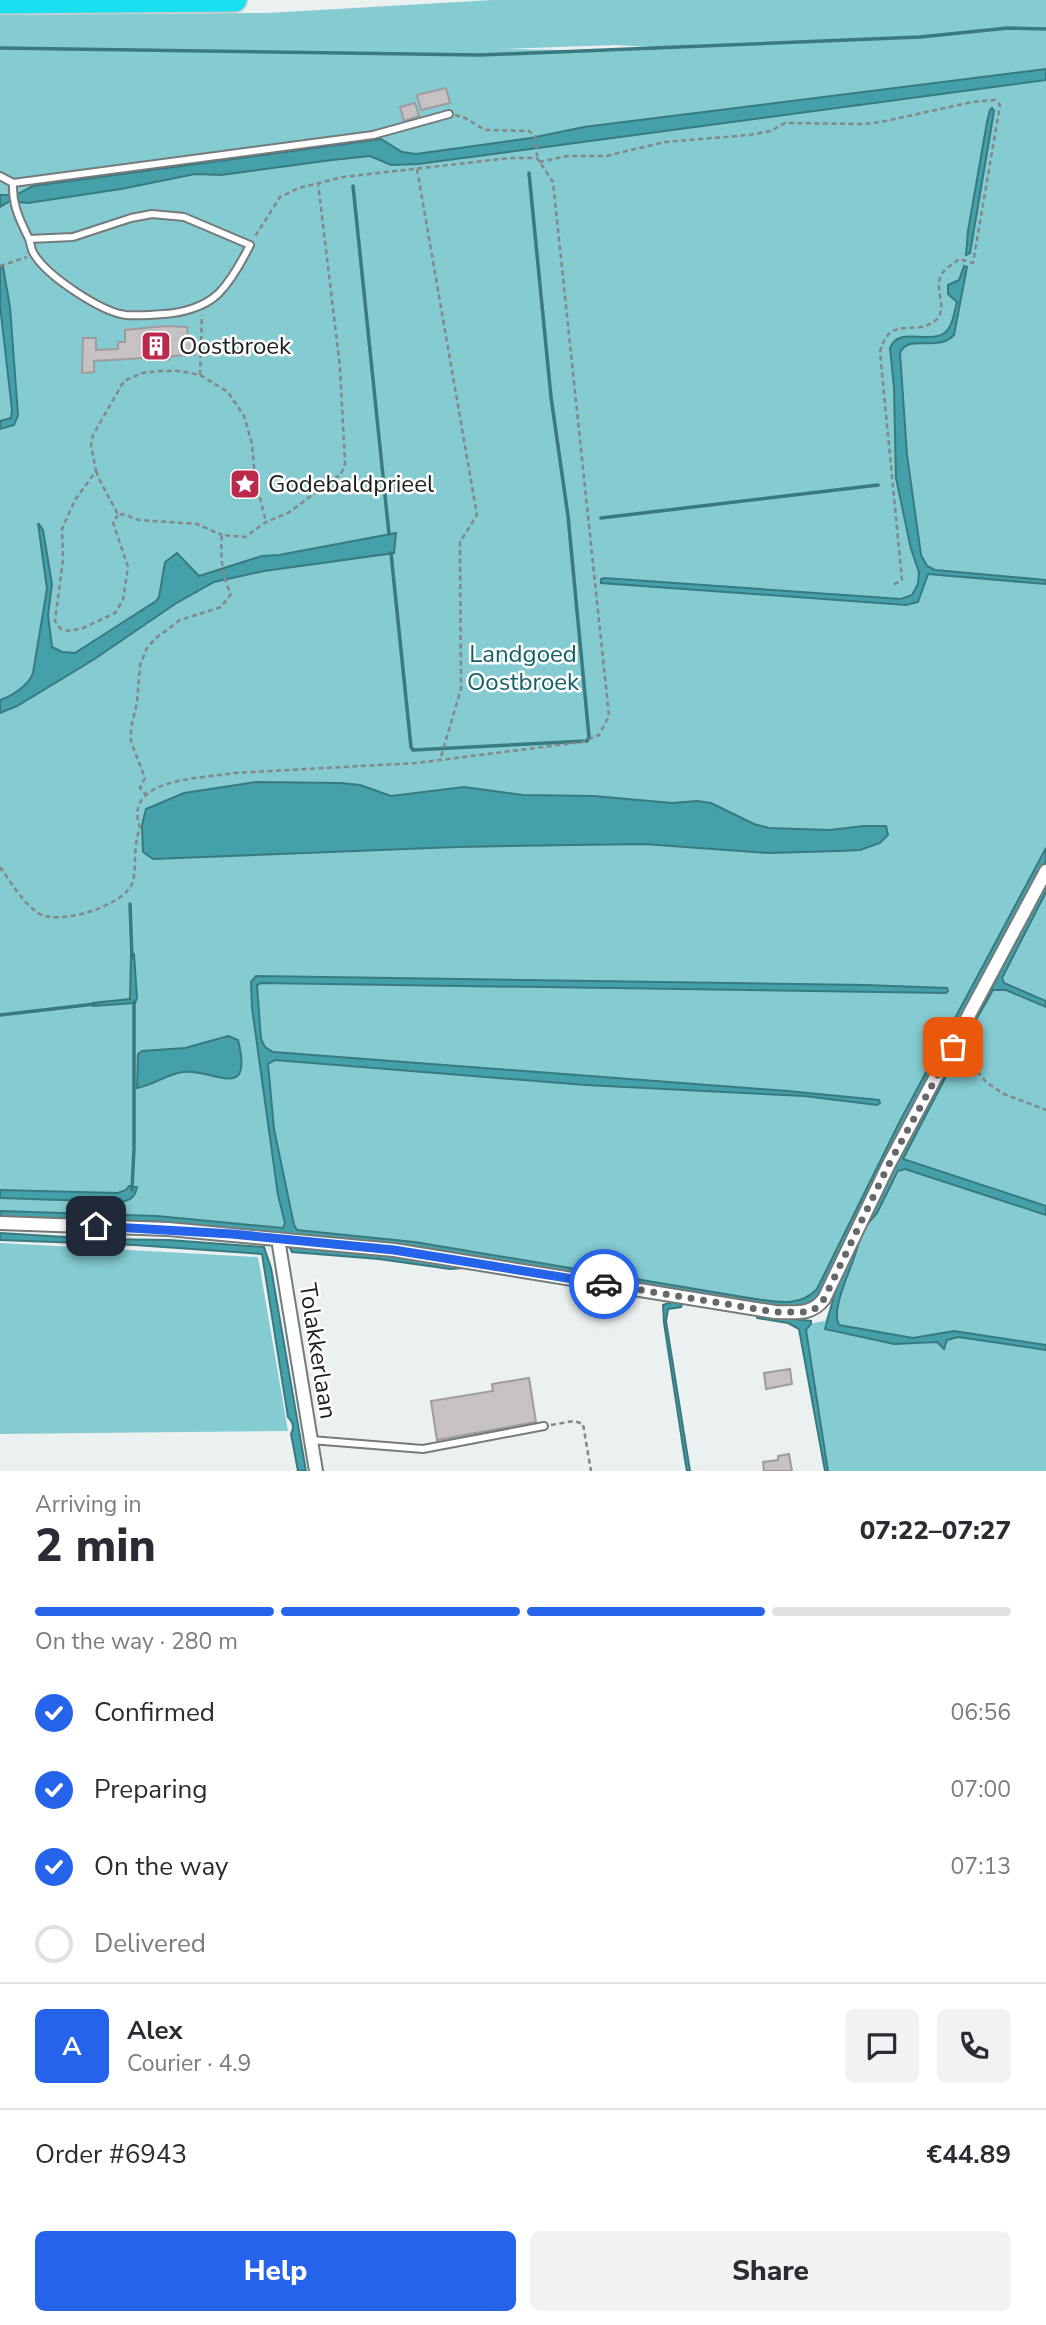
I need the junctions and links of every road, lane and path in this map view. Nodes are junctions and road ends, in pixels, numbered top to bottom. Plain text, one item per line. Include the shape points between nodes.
1 (235, 0) edge
2 (0, 2) edge
3 (449, 114) joint
4 (538, 160) junction
5 (417, 169) junction
6 (0, 176) edge
7 (318, 183) junction
8 (13, 184) junction
9 (29, 239) junction
10 (250, 245) junction
11 (33, 254) junction
12 (0, 266) edge
13 (202, 304) junction
14 (201, 375) junction
15 (96, 471) junction
16 (118, 515) junction
17 (266, 523) junction
18 (222, 535) junction
19 (891, 586) dead end
20 (440, 760) junction
21 (147, 796) junction
22 (0, 867) edge
23 (1046, 872) edge
24 (953, 1047) junction
25 (1046, 1110) edge
26 (0, 1223) edge
27 (278, 1238) junction
28 (544, 1426) joint
29 (311, 1440) junction
30 (316, 1471) edge
31 (591, 1471) edge

1 - 2 highway
3 - 4 path via 485,130 529,131
3 - 8 lane via 373,135
4 - 5 path
4 - 19 path via 606,156 664,142 749,135 785,123 863,124 972,102 995,100 1000,105 973,263 959,259 947,267 940,278 937,319 892,330 880,352 902,580
4 - 20 path via 553,182 609,716 599,735 583,742
5 - 7 path
5 - 20 path via 477,515 460,542 461,689
6 - 8 lane
7 - 10 path via 280,197
7 - 17 path via 340,367 345,464 341,474 288,513
8 - 9 lane via 14,204
9 - 10 lane via 74,237 152,214 184,217
9 - 11 lane
10 - 13 lane via 218,294
11 - 12 path
11 - 13 lane via 64,285 124,314 181,313
13 - 14 path
14 - 15 path via 161,371 124,381 93,435
14 - 17 path via 228,392 244,416
15 - 16 path
15 - 16 path via 62,529 55,621 61,629 83,628 115,613 123,600 128,567 113,523
16 - 18 path via 197,524
17 - 18 path via 245,537
18 - 21 path via 222,563 231,594 221,607 180,620 156,638 140,665 131,742 145,778 140,788
20 - 21 path via 234,773 179,780 152,789
21 - 22 path via 135,816 140,828 130,889 110,903 75,916 41,915
23 - 24 street
24 - 25 path via 987,1083
24 - 27 street via 888,1166 824,1299 808,1312 775,1312 394,1250
26 - 27 street
27 - 29 street, Tolakkerlaan
28 - 29 lane via 423,1449
28 - 31 path via 583,1424
29 - 30 street, Tolakkerlaan

